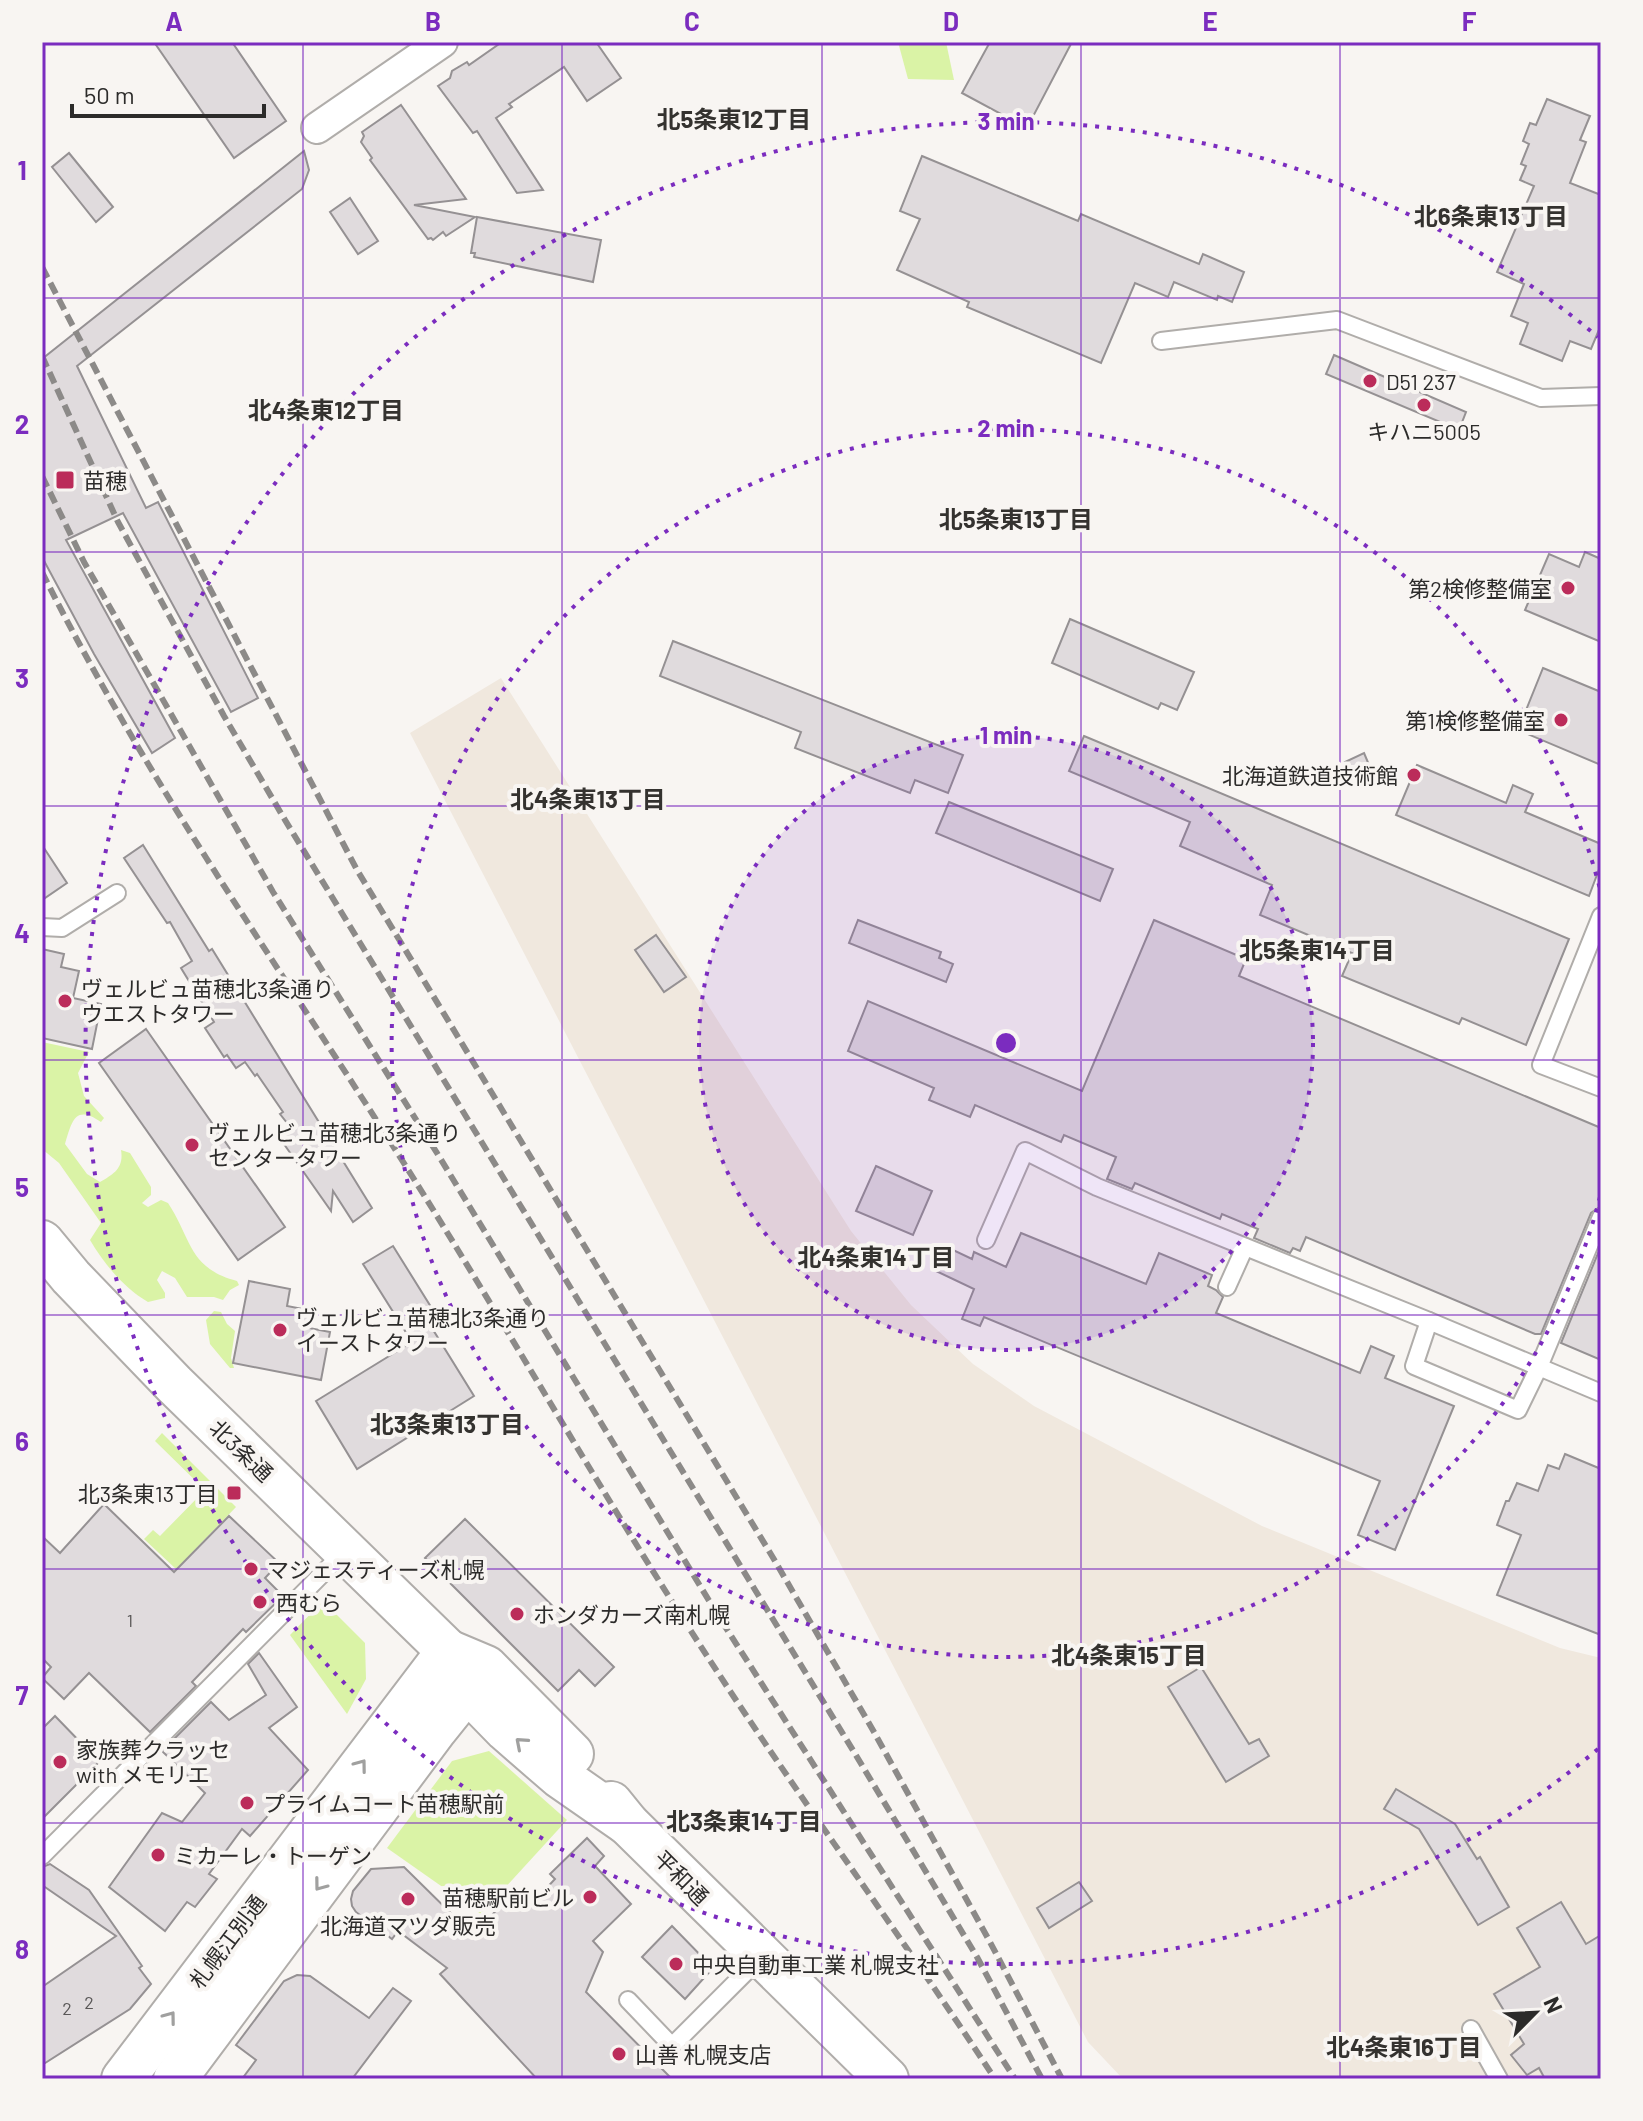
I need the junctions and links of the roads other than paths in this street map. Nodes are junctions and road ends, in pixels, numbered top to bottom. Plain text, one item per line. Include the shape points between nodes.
1 (442, 42) edge
2 (317, 128) dead end
3 (1161, 341) dead end
4 (1601, 396) edge
5 (117, 893) dead end
6 (1601, 916) edge
7 (42, 927) edge
8 (1601, 1088) edge
9 (1601, 1217) edge
10 (986, 1240) dead end
11 (42, 1242) edge
12 (1245, 1247) junction
13 (1227, 1287) dead end
14 (1429, 1321) junction
15 (1539, 1367) junction
16 (1601, 1393) edge
17 (345, 1551) junction
18 (448, 1651) junction
19 (477, 1679) junction
20 (42, 1856) edge
21 (762, 1956) junction
22 (628, 2000) dead end
23 (1471, 2029) dead end
24 (123, 2079) edge
25 (175, 2079) edge
26 (887, 2079) edge
27 (1499, 2079) edge

1 - 2 street
3 - 4 lane via 1337,320 1541,398
5 - 7 lane via 62,928
6 - 8 lane via 1541,1065
9 - 15 lane
10 - 12 lane via 1025,1151 1097,1187
11 - 17 street, 北3条通 via 174,1384
12 - 13 lane
12 - 14 lane
14 - 15 lane
14 - 15 lane via 1414,1366 1518,1410
15 - 16 lane
17 - 18 street, 北3条通
17 - 20 lane
18 - 19 street, 北3条通
24 -> 18 street, 札幌江別通
19 - 21 street, 平和通 via 573,1755 628,1824
19 -> 25 street, 札幌江別通
21 - 22 lane via 672,2046
21 - 26 street, 平和通
23 - 27 lane

